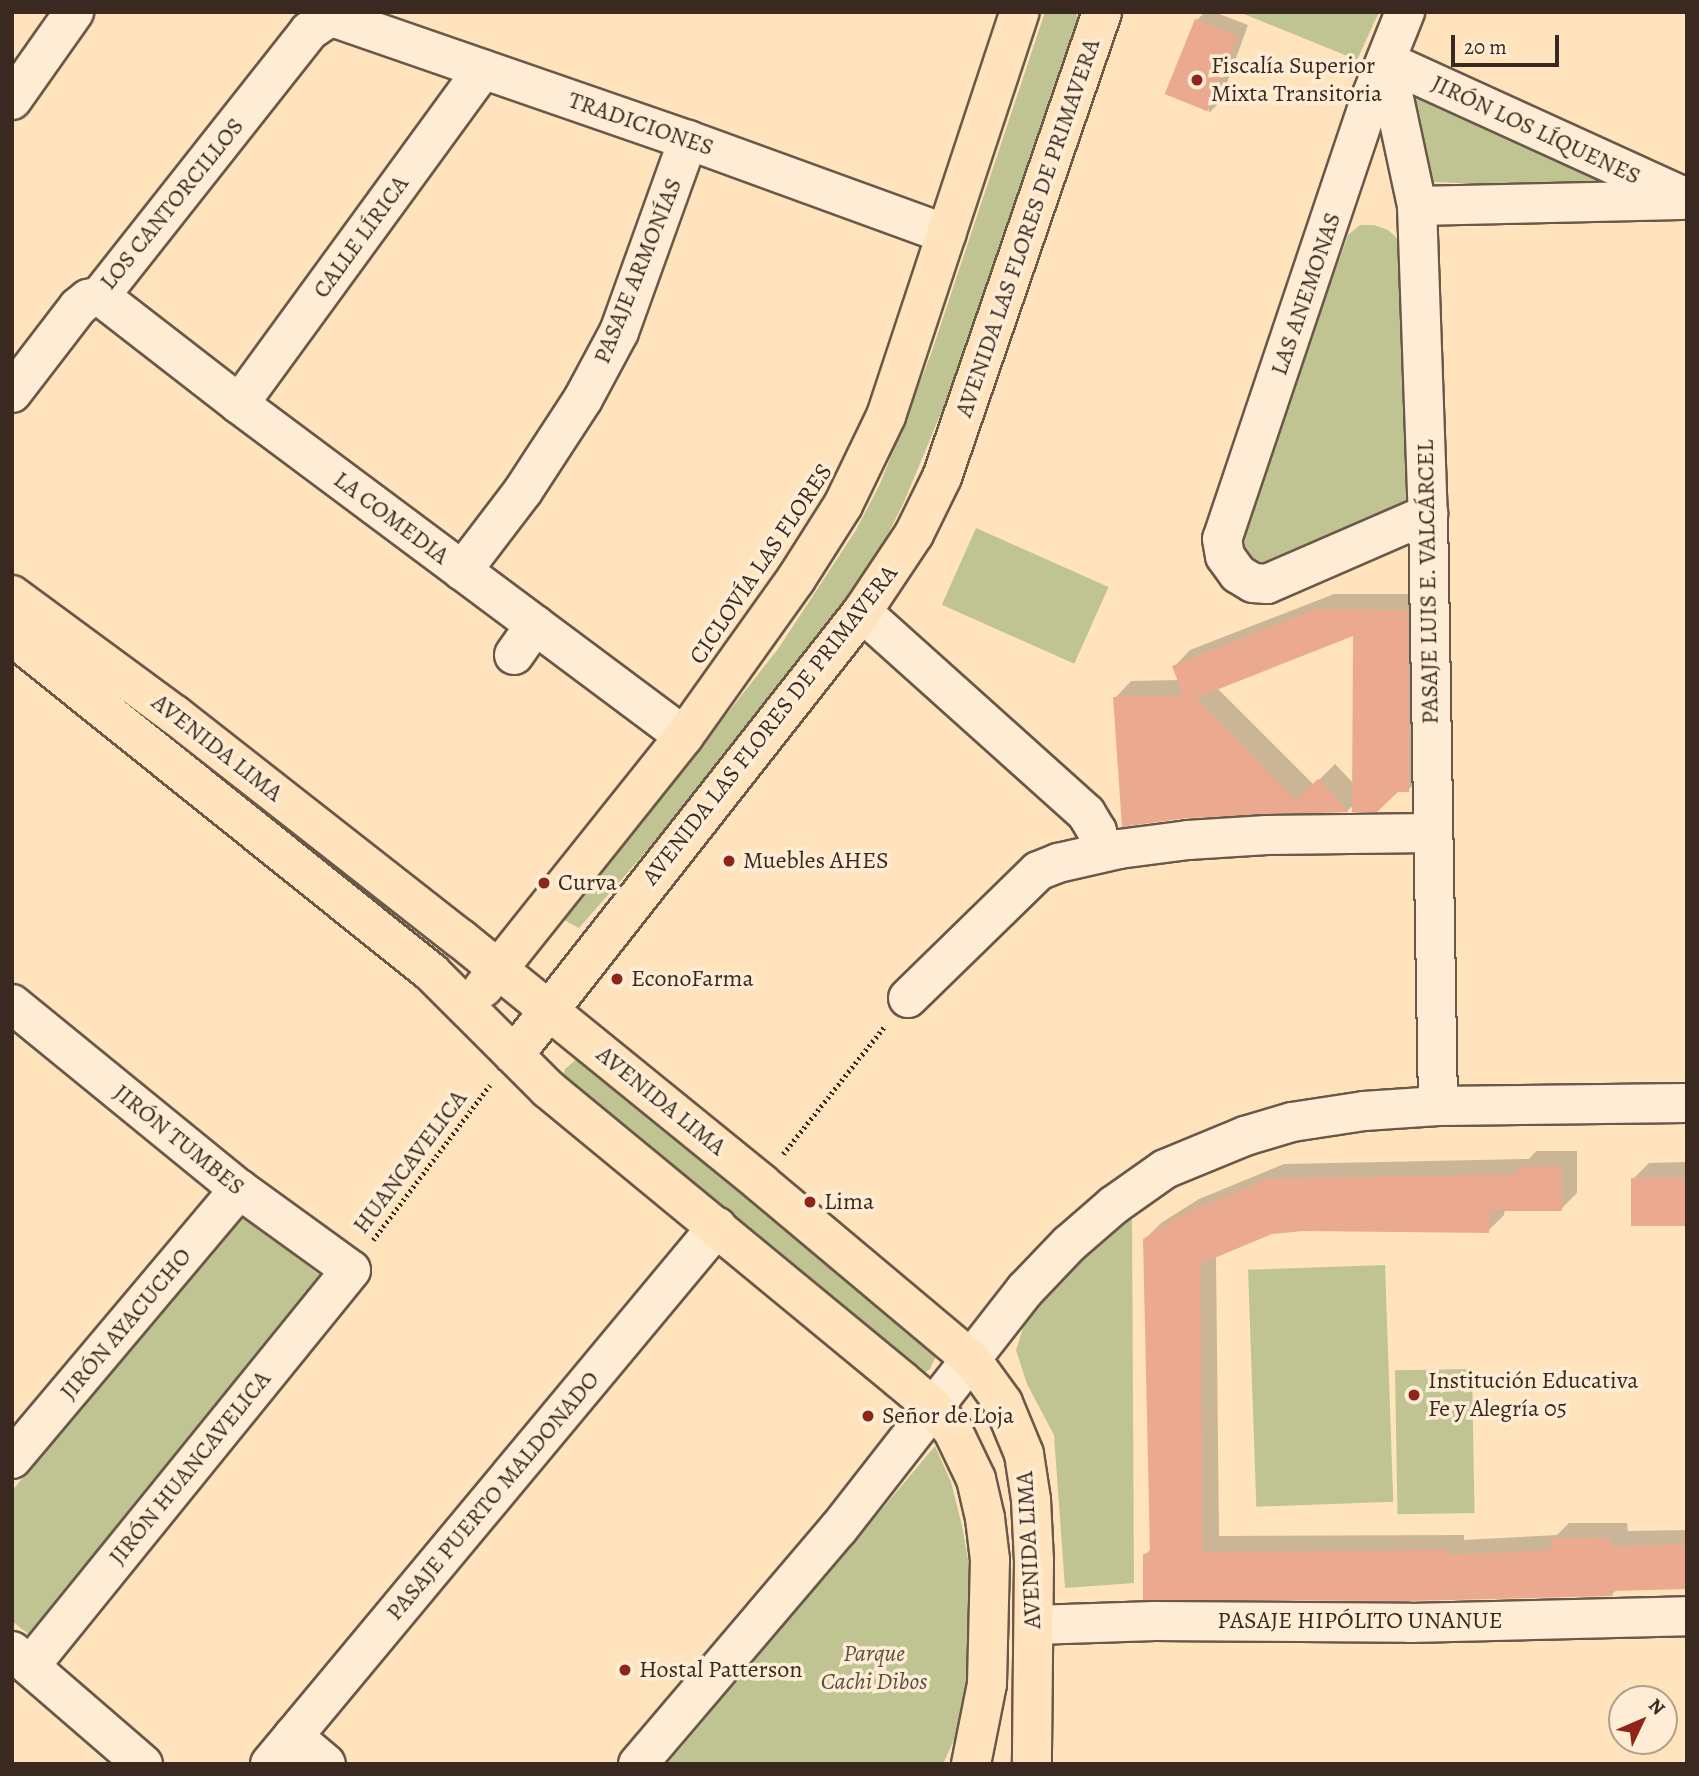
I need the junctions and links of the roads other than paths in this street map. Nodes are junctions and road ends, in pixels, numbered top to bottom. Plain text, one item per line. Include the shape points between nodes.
1 (74, 12) edge
2 (1020, 12) edge
3 (1102, 12) edge
4 (1405, 12) edge
5 (335, 18) joint
6 (1386, 61) junction
7 (483, 70) junction
8 (12, 100) edge
9 (688, 140) junction
10 (1687, 199) edge
11 (1417, 206) junction
12 (946, 234) junction
13 (100, 296) junction
14 (12, 393) edge
15 (239, 404) junction
16 (1428, 514) junction
17 (462, 570) junction
18 (12, 595) edge
19 (862, 612) junction
20 (12, 636) edge
21 (684, 736) junction
22 (1432, 833) junction
23 (1101, 853) junction
24 (498, 970) junction
25 (908, 998) road end
26 (467, 1009) junction
27 (547, 1010) junction
28 (19, 1023) edge
29 (505, 1065) junction
30 (1687, 1103) edge
31 (1438, 1106) junction
32 (239, 1189) junction
33 (717, 1227) junction
34 (351, 1270) joint
35 (972, 1360) junction
36 (933, 1408) junction
37 (12, 1459) edge
38 (1687, 1616) edge
39 (1034, 1625) junction
40 (21, 1659) edge
41 (281, 1750) edge
42 (970, 1756) edge
43 (143, 1764) edge
44 (327, 1764) edge
45 (638, 1764) edge
46 (1032, 1764) edge

1 - 8 street
2 - 12 main road
3 - 19 main road, AVENIDA LAS FLORES DE PRIMAVERA via 942,477 914,534
4 - 6 street, LAS ANEMONAS
5 - 7 street, TRADICIONES
5 - 13 street, LOS CANTORCILLOS via 318,22 309,31
6 - 10 street, JIRÓN LOS LÍQUENES
6 - 11 street, PASAJE LUIS E. VALCÁRCEL
6 - 16 street, LAS ANEMONAS via 1222,539 1225,556 1238,574 1252,583 1267,584
7 - 9 street, TRADICIONES
7 - 15 street, CALLE LÍRICA
9 - 12 street, TRADICIONES
9 - 17 street, PASAJE ARMONÍAS via 619,332 523,491
10 - 11 street, JIRÓN LOS LÍQUENES
11 - 16 street, PASAJE LUIS E. VALCÁRCEL
12 - 21 main road via 886,416 843,505
13 - 14 street, LOS CANTORCILLOS via 78,307
13 - 15 street, LA COMEDIA
15 - 17 street, LA COMEDIA
16 - 22 street, PASAJE LUIS E. VALCÁRCEL
17 - 21 street, LA COMEDIA via 525,640
18 - 24 main road, AVENIDA LIMA via 233,760
19 - 23 street via 1086,813 1097,831
19 - 27 main road, AVENIDA LAS FLORES DE PRIMAVERA
20 - 26 main road, AVENIDA LIMA via 432,973
21 - 24 main road
22 - 23 street via 1267,835 1188,840
22 - 31 street, PASAJE LUIS E. VALCÁRCEL
23 - 25 street via 1038,871
24 - 26 main road
24 - 27 main road, AVENIDA LIMA
26 - 29 main road, AVENIDA LIMA
27 - 29 main road, AVENIDA LAS FLORES DE PRIMAVERA
27 - 35 main road, AVENIDA LIMA
28 - 32 street, JIRÓN TUMBES
29 - 33 main road, AVENIDA LIMA via 548,1089
30 - 31 street
31 - 35 street via 1292,1122 1225,1142 1165,1170 1069,1244 1025,1290
32 - 34 street, JIRÓN TUMBES
32 - 37 street, JIRÓN AYACUCHO
33 - 36 main road, AVENIDA LIMA
33 - 41 street, PASAJE PUERTO MALDONADO
34 - 40 street, JIRÓN HUANCAVELICA
35 - 36 street
35 - 39 main road, AVENIDA LIMA via 1003,1403 1024,1454 1031,1500
36 - 42 main road, AVENIDA LIMA via 953,1430 976,1479 990,1560 990,1647
36 - 45 street via 839,1528
38 - 39 street, PASAJE HIPÓLITO UNANUE
39 - 46 main road, AVENIDA LIMA
40 - 43 street
41 - 44 street

